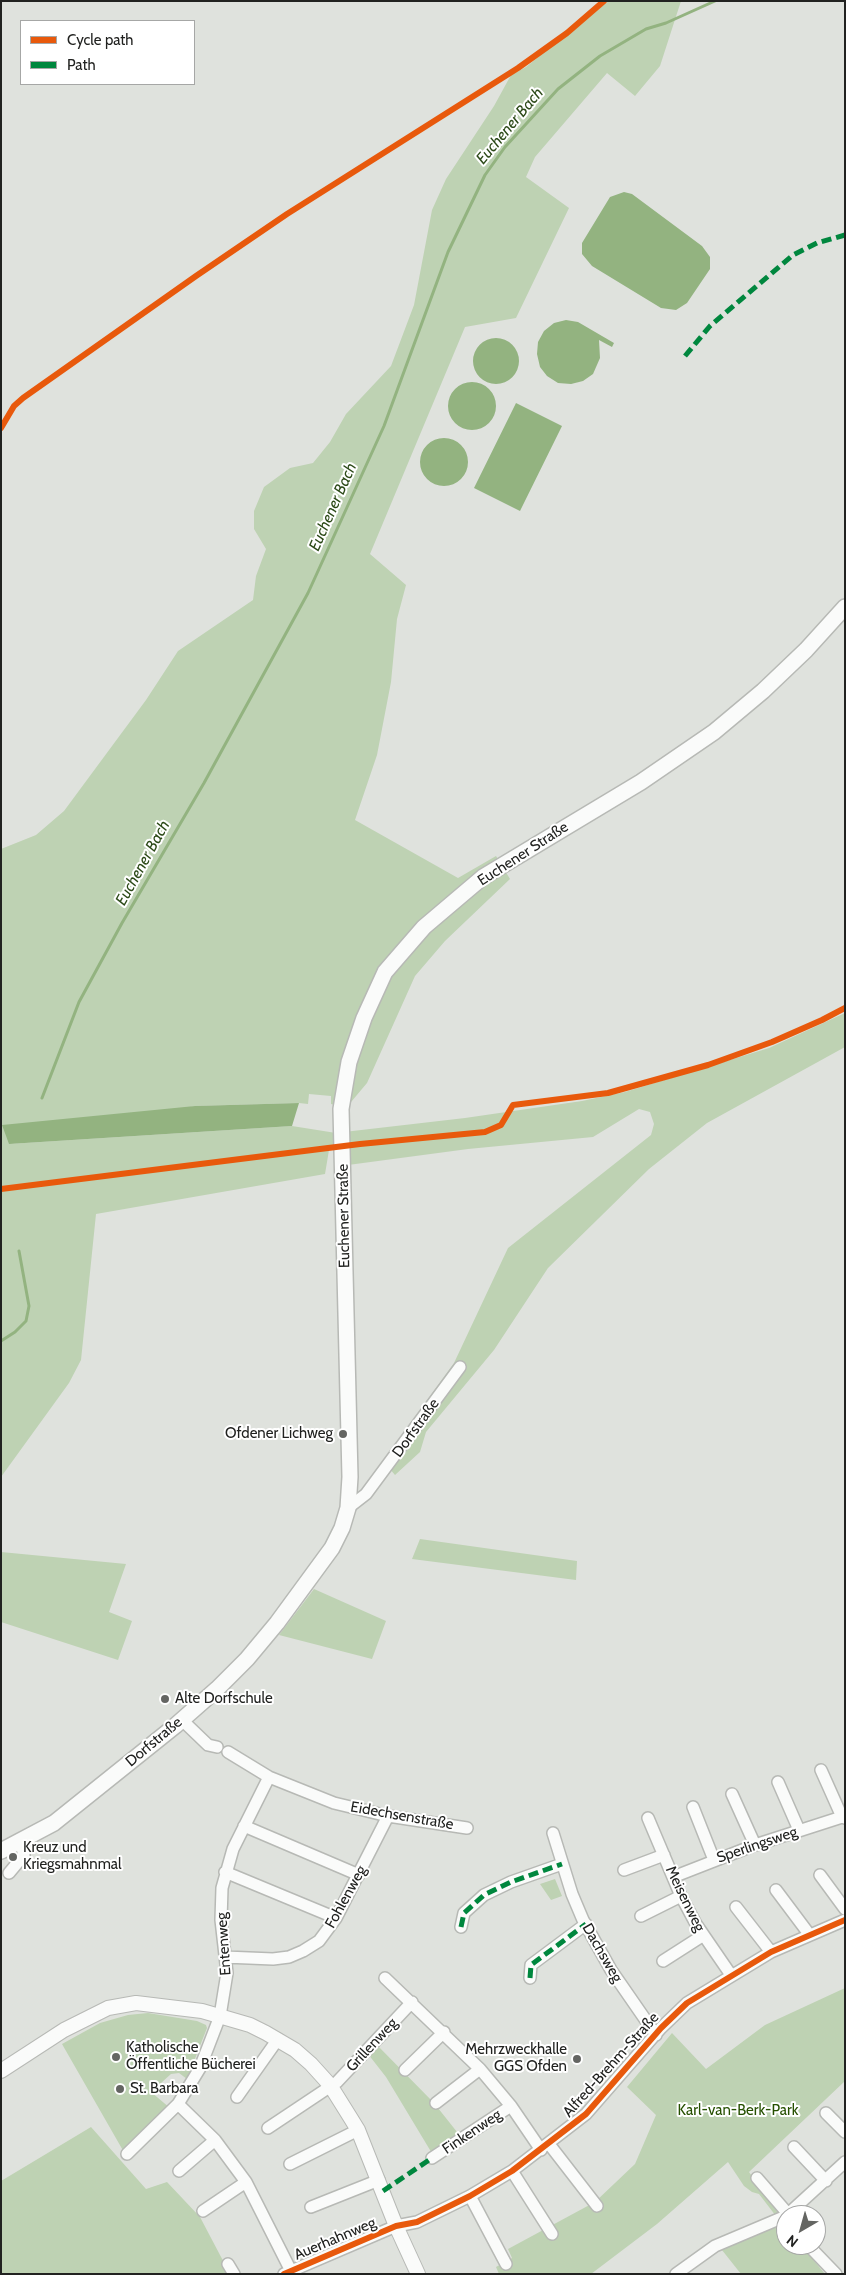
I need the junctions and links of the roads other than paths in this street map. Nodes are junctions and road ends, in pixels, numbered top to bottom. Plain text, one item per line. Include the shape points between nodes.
1 (845, 607) edge
2 (460, 1367) dead end
3 (350, 1459) joint
4 (348, 1508) junction
5 (182, 1720) junction
6 (217, 1747) dead end
7 (228, 1752) dead end
8 (821, 1770) dead end
9 (269, 1777) junction
10 (778, 1782) dead end
11 (732, 1794) dead end
12 (693, 1807) dead end
13 (388, 1816) junction
14 (648, 1818) dead end
15 (843, 1818) edge
16 (244, 1826) junction
17 (468, 1828) dead end
18 (799, 1830) junction
19 (553, 1833) dead end
20 (20, 1842) junction
21 (755, 1844) junction
22 (1, 1851) edge
23 (664, 1855) junction
24 (714, 1860) junction
25 (562, 1864) junction
26 (624, 1870) dead end
27 (225, 1872) junction
28 (9, 1873) dead end
29 (359, 1875) junction
30 (820, 1875) dead end
31 (673, 1877) junction
32 (776, 1890) dead end
33 (681, 1896) junction
34 (736, 1907) dead end
35 (845, 1909) edge
36 (641, 1916) dead end
37 (336, 1918) junction
38 (845, 1920) edge
39 (586, 1924) junction
40 (461, 1927) dead end
41 (808, 1934) junction
42 (702, 1936) junction
43 (771, 1952) junction
44 (225, 1957) junction
45 (663, 1961) dead end
46 (731, 1975) junction
47 (386, 1978) dead end
48 (530, 1978) dead end
49 (412, 2002) junction
50 (220, 2016) junction
51 (444, 2032) junction
52 (656, 2035) junction
53 (278, 2040) junction
54 (480, 2069) junction
55 (405, 2070) dead end
56 (1, 2071) edge
57 (330, 2085) junction
58 (237, 2097) dead end
59 (436, 2103) dead end
60 (178, 2104) junction
61 (510, 2106) junction
62 (826, 2112) dead end
63 (268, 2128) dead end
64 (358, 2130) junction
65 (845, 2132) edge
66 (215, 2140) junction
67 (545, 2147) junction
68 (794, 2147) dead end
69 (127, 2154) dead end
70 (432, 2158) dead end
71 (845, 2162) edge
72 (290, 2164) dead end
73 (179, 2171) dead end
74 (512, 2171) junction
75 (758, 2178) dead end
76 (379, 2180) junction
77 (826, 2181) junction
78 (246, 2182) junction
79 (470, 2196) junction
80 (780, 2205) edge
81 (799, 2205) edge
82 (596, 2206) dead end
83 (311, 2207) dead end
84 (203, 2211) dead end
85 (776, 2220) edge
86 (396, 2226) junction
87 (552, 2234) dead end
88 (818, 2255) edge
89 (506, 2264) dead end
90 (287, 2272) edge
91 (418, 2274) edge
92 (676, 2274) edge
93 (836, 2274) edge

1 - 3 main road, Euchener Straße via 806,650 714,732 641,782 483,877 424,927 385,972 348,1062 341,1109
2 - 4 street, Dorfstraße via 366,1494
3 - 4 main road, Dorfstraße
4 - 5 main road, Dorfstraße via 332,1548 277,1623 247,1658
5 - 6 street via 208,1745
5 - 20 main road, Dorfstraße via 54,1823
7 - 9 street, Eidechsenstraße
8 - 15 street
9 - 13 street, Eidechsenstraße via 334,1803
9 - 16 street, Entenweg
10 - 18 street
11 - 21 street
12 - 24 street
13 - 17 street, Eidechsenstraße
13 - 29 street, Fohlenweg
14 - 23 street, Meisenweg
15 - 18 street, Sperlingsweg
16 - 27 street, Entenweg
16 - 29 street
18 - 21 street, Sperlingsweg
19 - 25 street, Dachsweg
20 - 22 main road, Dorfstraße
20 - 28 street via 24,1856
21 - 24 street, Sperlingsweg
23 - 26 street
23 - 31 street, Meisenweg
24 - 31 street, Sperlingsweg
25 - 39 street, Dachsweg
25 - 40 street via 484,1894 464,1913
27 - 37 street
27 - 44 street, Entenweg via 221,1920
29 - 37 street, Fohlenweg
30 - 35 street
31 - 33 street, Meisenweg
32 - 41 street
33 - 36 street
33 - 42 street, Meisenweg
34 - 43 street
37 - 44 street, Fohlenweg via 319,1942 289,1957
38 - 41 street, Alfred-Brehm-Straße
39 - 48 street via 531,1965
39 - 52 street, Dachsweg via 611,1970
41 - 43 street, Alfred-Brehm-Straße
42 - 45 street
42 - 46 street, Meisenweg
43 - 46 street, Alfred-Brehm-Straße
44 - 50 street, Entenweg via 227,1973
46 - 52 street, Alfred-Brehm-Straße via 687,2003
47 - 49 street
49 - 51 street
49 - 57 street, Grillenweg via 337,2082
50 - 53 street
50 - 56 street via 136,2003 108,2008 64,2030
50 - 60 street, Entenweg via 200,2068
51 - 54 street
51 - 55 street
52 - 67 street, Alfred-Brehm-Straße via 586,2114
53 - 57 street via 312,2064
53 - 58 street
54 - 59 street
54 - 61 street
57 - 63 street, Grillenweg
57 - 64 street
60 - 66 street
60 - 69 street, Entenweg
61 - 67 street
61 - 70 street, Finkenweg
62 - 65 street
64 - 72 street
64 - 76 street
66 - 73 street
66 - 78 street
67 - 74 street, Alfred-Brehm-Straße
67 - 82 street
68 - 77 street
71 - 77 street
74 - 79 street, Alfred-Brehm-Straße
74 - 87 street
75 - 80 street
76 - 83 street
76 - 86 street
77 - 81 street
78 - 84 street
78 - 90 street
79 - 86 street, Alfred-Brehm-Straße via 417,2222
79 - 89 street
85 - 92 street via 715,2246
86 - 90 street, Auerhahnweg
86 - 91 street
88 - 93 street

